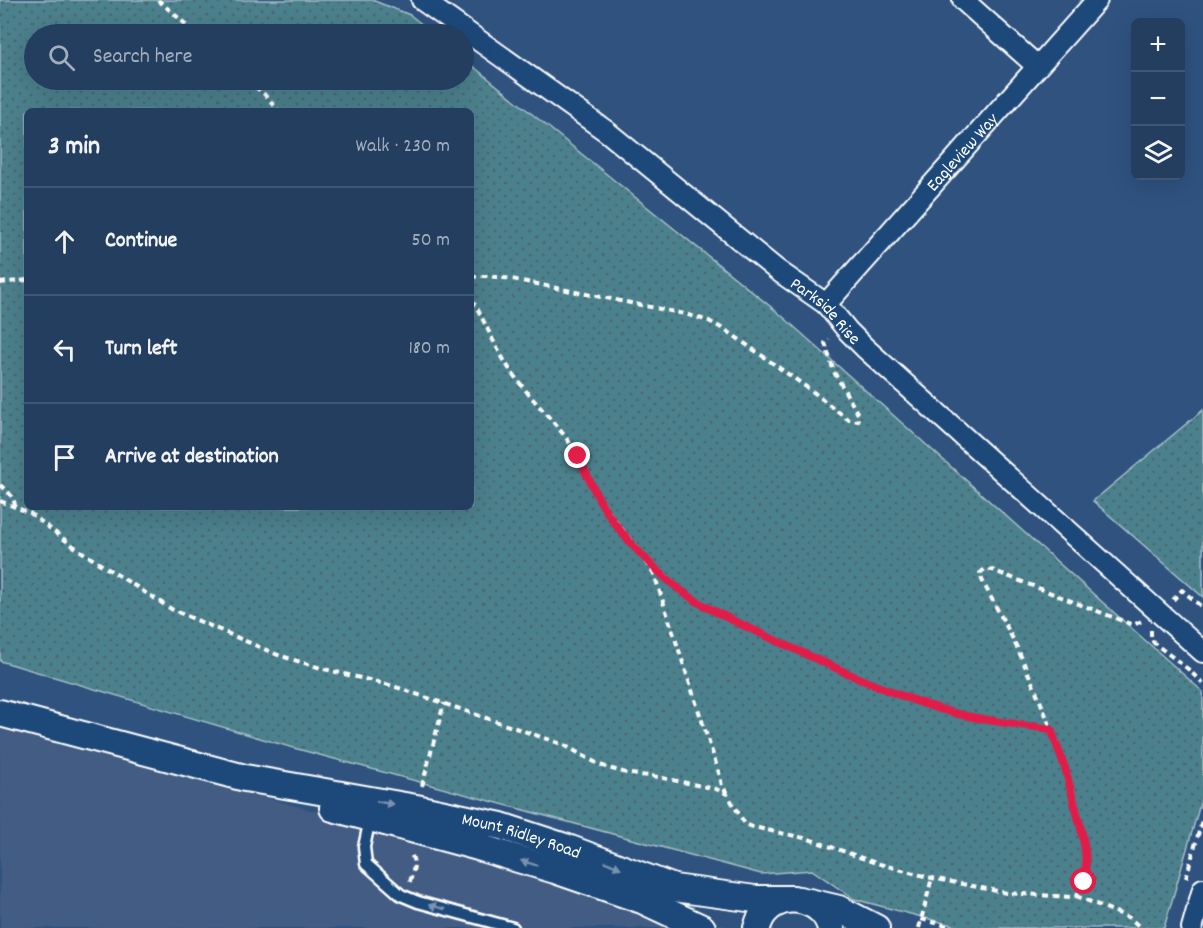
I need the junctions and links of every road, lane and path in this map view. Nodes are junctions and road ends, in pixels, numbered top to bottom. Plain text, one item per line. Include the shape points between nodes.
1 (158, 0) edge
2 (422, 0) edge
3 (963, 0) edge
4 (1097, 0) edge
5 (186, 24) edge
6 (456, 24) edge
7 (474, 37) edge
8 (1037, 66) junction
9 (259, 90) edge
10 (276, 108) edge
11 (474, 277) edge
12 (24, 280) edge
13 (0, 283) edge
14 (474, 304) edge
15 (826, 304) junction
16 (848, 331) junction
17 (0, 485) edge
18 (0, 501) edge
19 (15, 506) junction
20 (643, 556) junction
21 (1203, 608) edge
22 (1152, 616) junction
23 (1203, 652) edge
24 (1203, 684) edge
25 (0, 707) edge
26 (0, 713) edge
27 (40, 723) junction
28 (1051, 729) junction
29 (245, 778) junction
30 (727, 794) junction
31 (1203, 817) edge
32 (370, 819) junction
33 (932, 878) junction
34 (1193, 887) edge
35 (1076, 896) junction
36 (799, 900) junction
37 (921, 919) junction
38 (513, 928) edge
39 (702, 928) edge
40 (757, 928) edge
41 (831, 928) edge
42 (876, 928) edge
43 (919, 928) edge
44 (954, 928) edge
45 (1141, 928) edge
46 (1192, 928) edge

1 - 5 path
2 - 6 street, Parkside Rise
3 - 8 street
4 - 8 street, Eagleview Way
7 - 15 street, Parkside Rise via 606,131 777,270
8 - 15 street, Eagleview Way
9 - 10 path
11 - 16 path via 512,279 709,321 854,422 858,421 858,414 834,372 825,343 832,335
12 - 13 path
14 - 20 path via 518,382 567,439 601,502
15 - 16 street, Parkside Rise
16 - 22 street, Parkside Rise
17 - 19 path via 10,493
18 - 19 path
19 - 30 path via 173,610 278,655 444,703 550,740 612,769
20 - 28 path via 696,601 846,672 945,710
20 - 30 path via 654,574
21 - 22 path via 1182,590
22 - 23 street, Parkside Rise
22 - 24 path via 1154,643
22 - 28 path via 1133,625 992,570 980,573 1025,664
25 - 27 street
26 - 27 street, Mount Ridley Road
27 - 29 street, Mount Ridley Road
28 - 35 path via 1084,844 1084,882
29 - 32 street, Mount Ridley Road
29 -> 36 street, Mount Ridley Road via 501,826 674,888
30 - 33 path via 745,824 809,839
31 - 34 path
38 -> 32 lane via 401,895 366,864 364,847
39 -> 32 street, Mount Ridley Road via 642,900 555,870
33 - 35 path via 1007,893
33 - 37 path
34 - 46 street
35 - 45 path via 1131,918
36 - 40 street via 769,908
36 - 41 street via 816,906
36 - 42 street, Mount Ridley Road via 839,909
37 - 43 path
37 - 44 path

